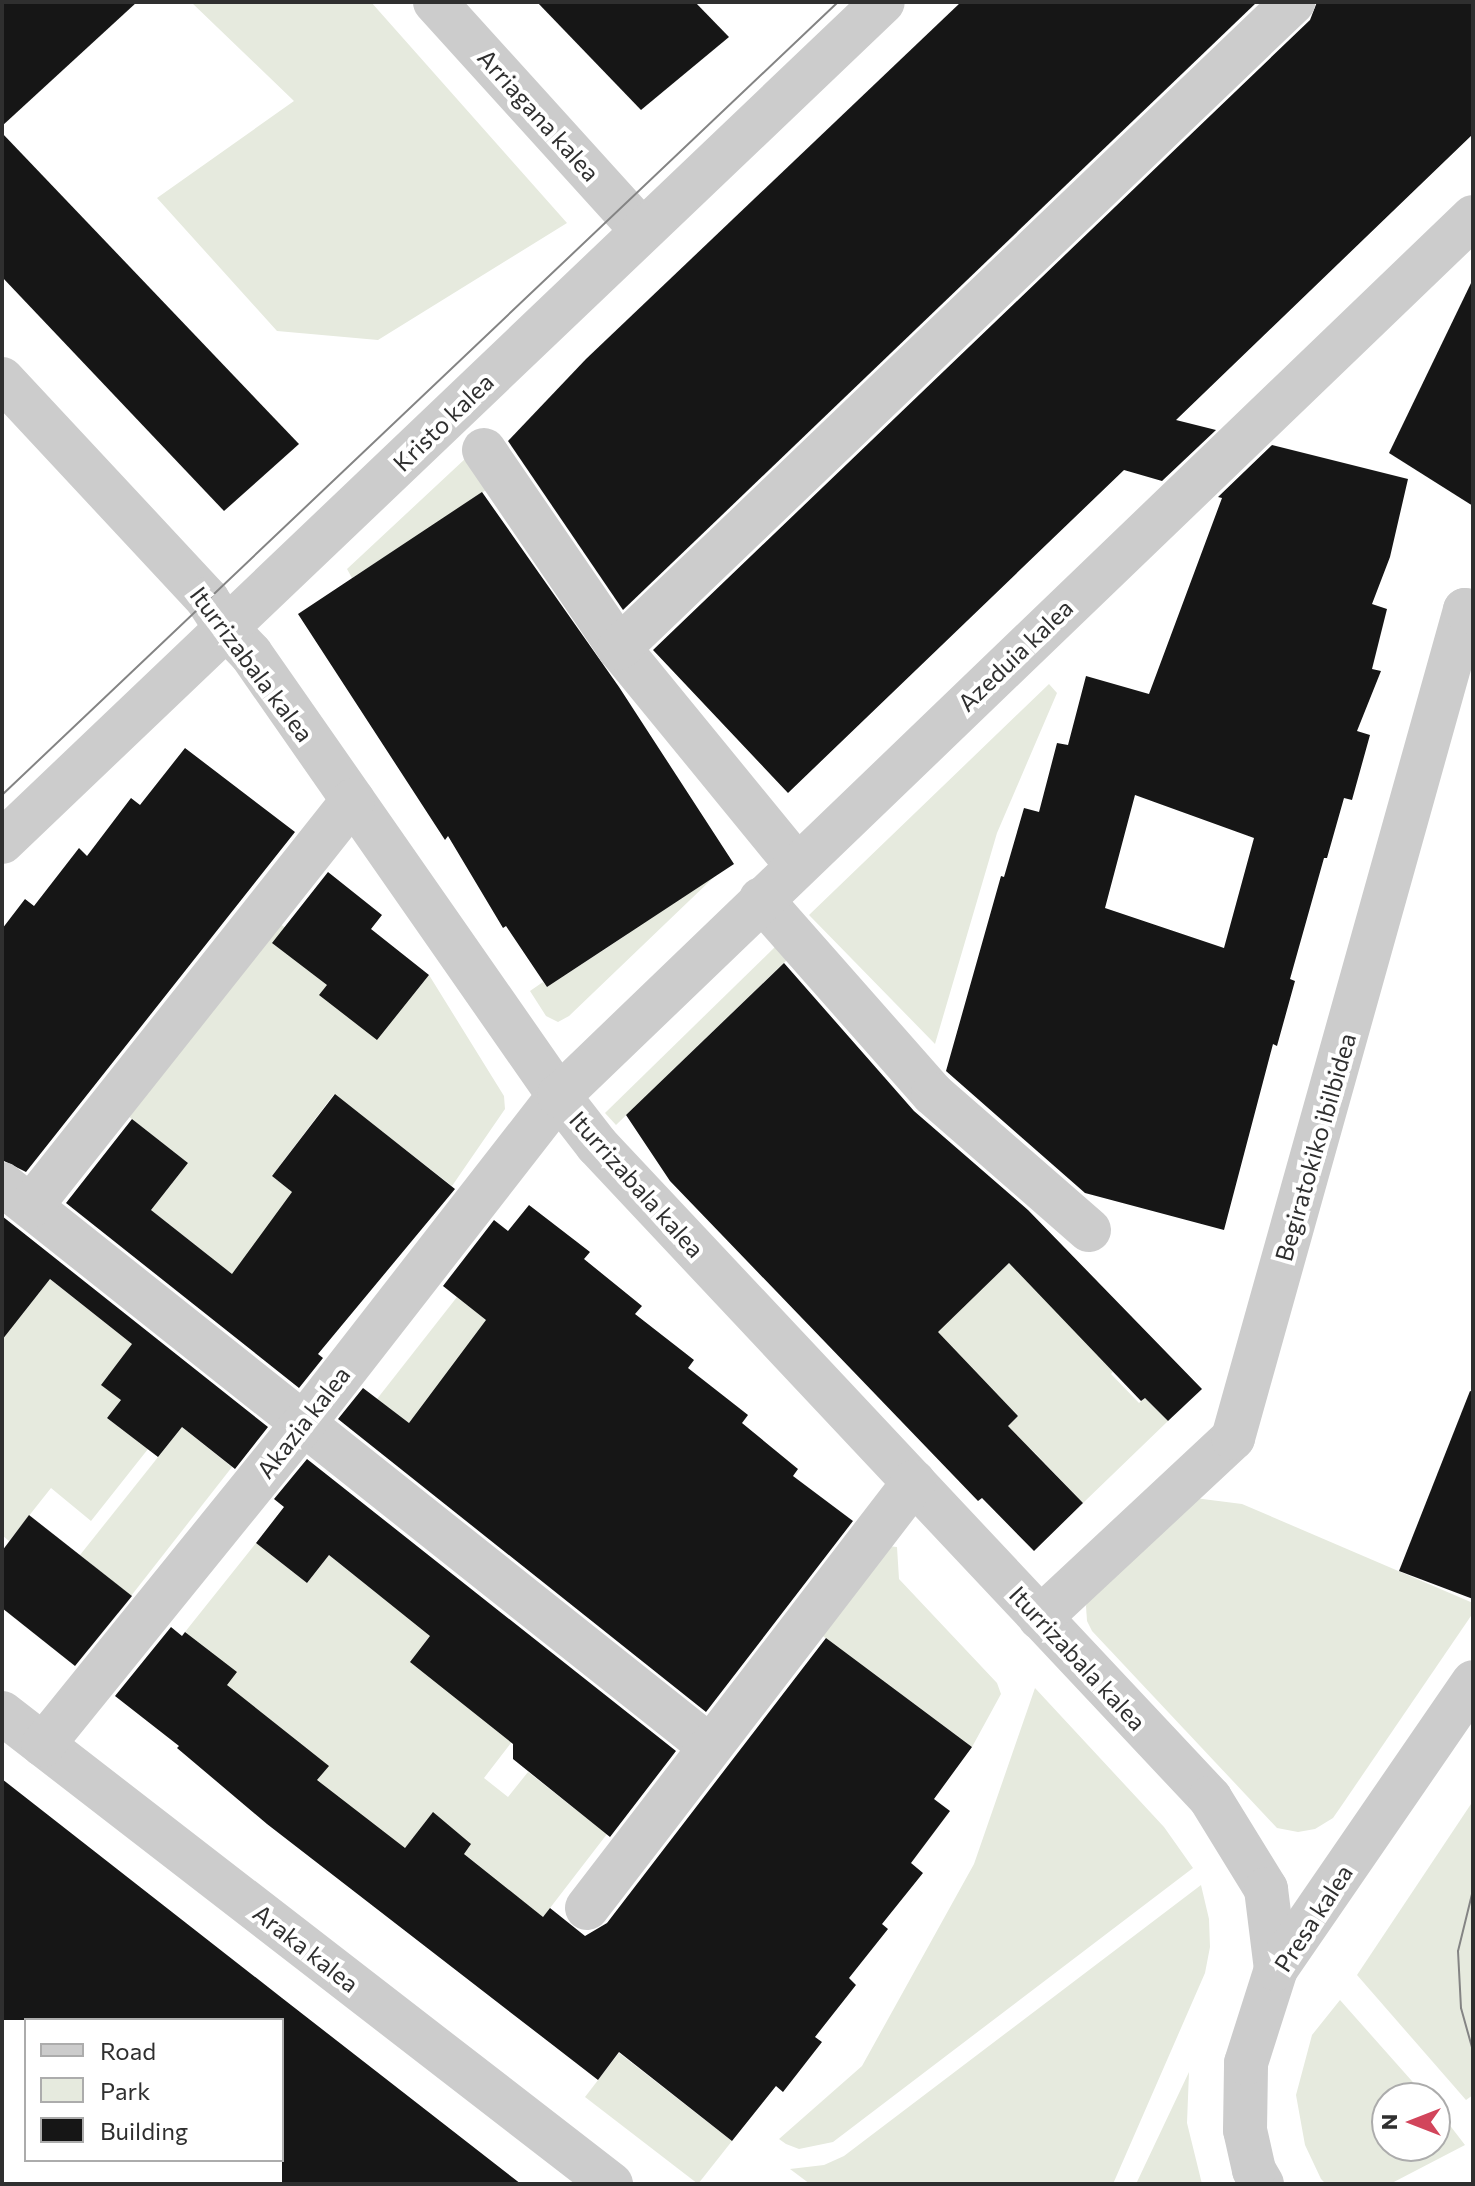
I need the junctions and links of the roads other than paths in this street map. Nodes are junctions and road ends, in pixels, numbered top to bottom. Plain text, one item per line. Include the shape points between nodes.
1 (435, 2) edge
2 (883, 2) edge
3 (1293, 2) edge
4 (1473, 217) edge
5 (642, 230) junction
6 (2, 379) edge
7 (484, 450) dead end
8 (1473, 612) edge
9 (225, 627) junction
10 (619, 648) junction
11 (353, 800) junction
12 (2, 842) edge
13 (796, 864) junction
14 (761, 899) junction
15 (559, 1096) junction
16 (17, 1195) edge
17 (1089, 1230) dead end
18 (304, 1423) junction
19 (914, 1482) junction
20 (1040, 1618) junction
21 (1473, 1682) edge
22 (2, 1713) edge
23 (43, 1745) junction
24 (708, 1745) junction
25 (587, 1908) dead end
26 (1276, 1969) junction
27 (611, 2184) edge
28 (1262, 2184) edge

1 - 5 street, Arriagana kalea
2 - 5 street, Kristo kalea
3 - 10 street
4 - 13 street, Azeduia kalea
5 - 9 street, Kristo kalea
6 - 9 street, Iturrizabala kalea via 207,599
7 - 10 street
8 - 20 street, Begiratokiko ibilbidea via 1465,610 1233,1438
9 - 11 street, Iturrizabala kalea via 251,654
9 - 12 street, Kristo kalea
10 - 13 street
11 - 15 street, Iturrizabala kalea
11 - 16 street
13 - 14 street, Azeduia kalea
14 - 15 street, Azeduia kalea
14 - 17 street via 933,1094
15 - 18 street, Akazia kalea
15 - 19 street, Iturrizabala kalea via 597,1145
16 - 18 street
18 - 23 street, Akazia kalea
18 - 24 street
19 - 20 street, Iturrizabala kalea
19 - 24 street
20 - 26 street, Iturrizabala kalea via 1210,1798 1233,1832 1266,1889
21 - 26 street, Presa kalea
22 - 23 street, Araka kalea
23 - 27 street, Araka kalea
24 - 25 street
26 - 28 street, Presa kalea via 1246,2063 1245,2130

